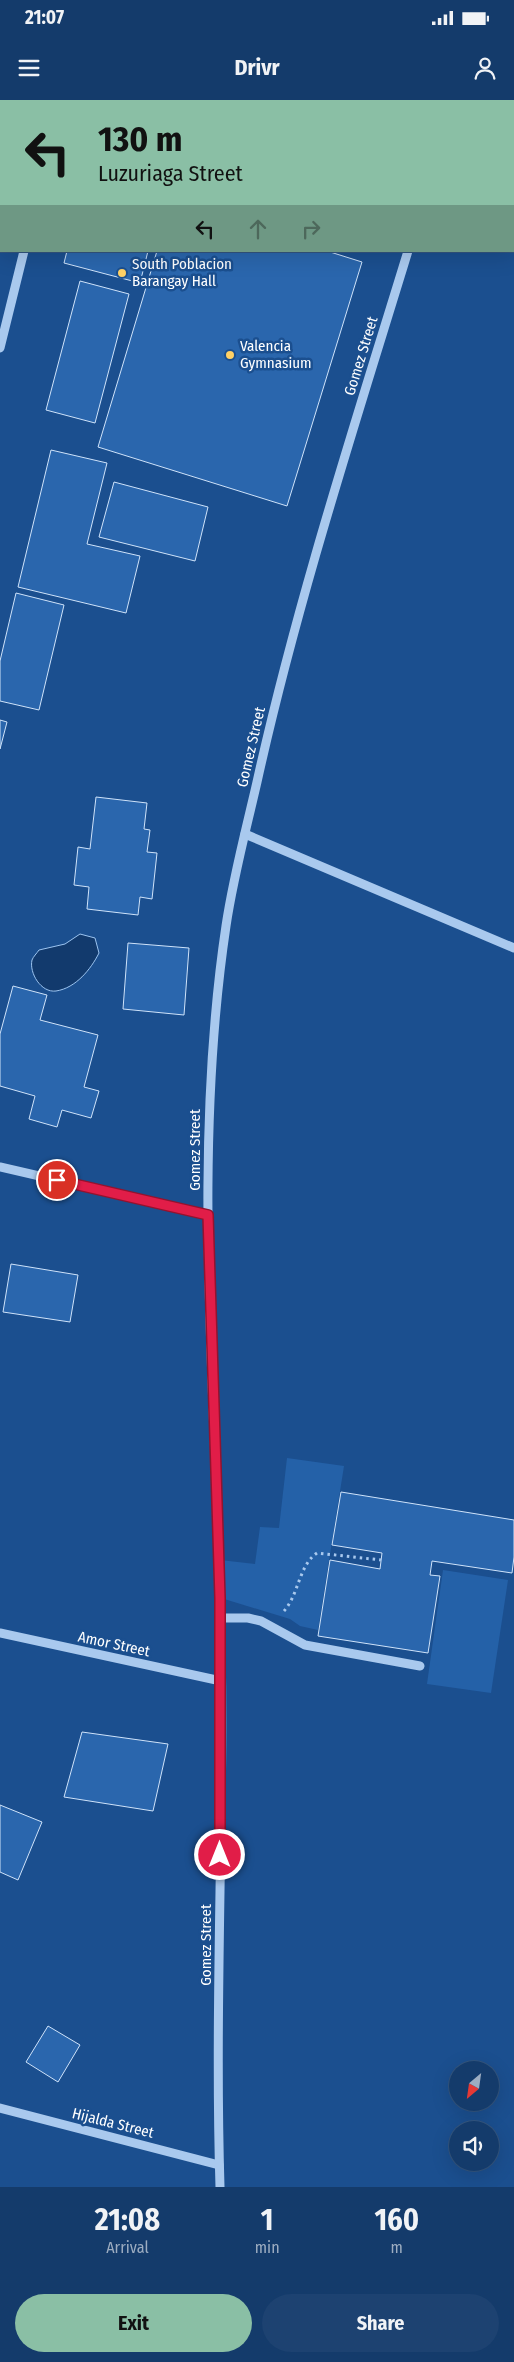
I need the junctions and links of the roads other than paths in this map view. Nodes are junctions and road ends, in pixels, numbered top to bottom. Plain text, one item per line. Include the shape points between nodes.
1 (24, 252) edge
2 (408, 252) edge
3 (0, 348) edge
4 (245, 834) junction
5 (514, 948) edge
6 (0, 1167) edge
7 (208, 1215) junction
8 (221, 1618) junction
9 (0, 1633) edge
10 (420, 1666) dead end
11 (221, 1681) junction
12 (0, 2108) edge
13 (219, 2164) junction
14 (220, 2187) edge

1 - 3 street
2 - 4 street, Gomez Street via 323,526 272,712
4 - 5 street
4 - 7 street, Gomez Street via 226,926 209,1103
6 - 7 street
7 - 8 street, Gomez Street
8 - 10 street via 261,1621 305,1645
8 - 11 street, Gomez Street
9 - 11 street, Amor Street
11 - 13 street, Gomez Street
12 - 13 street, Hijalda Street
13 - 14 street, Gomez Street

